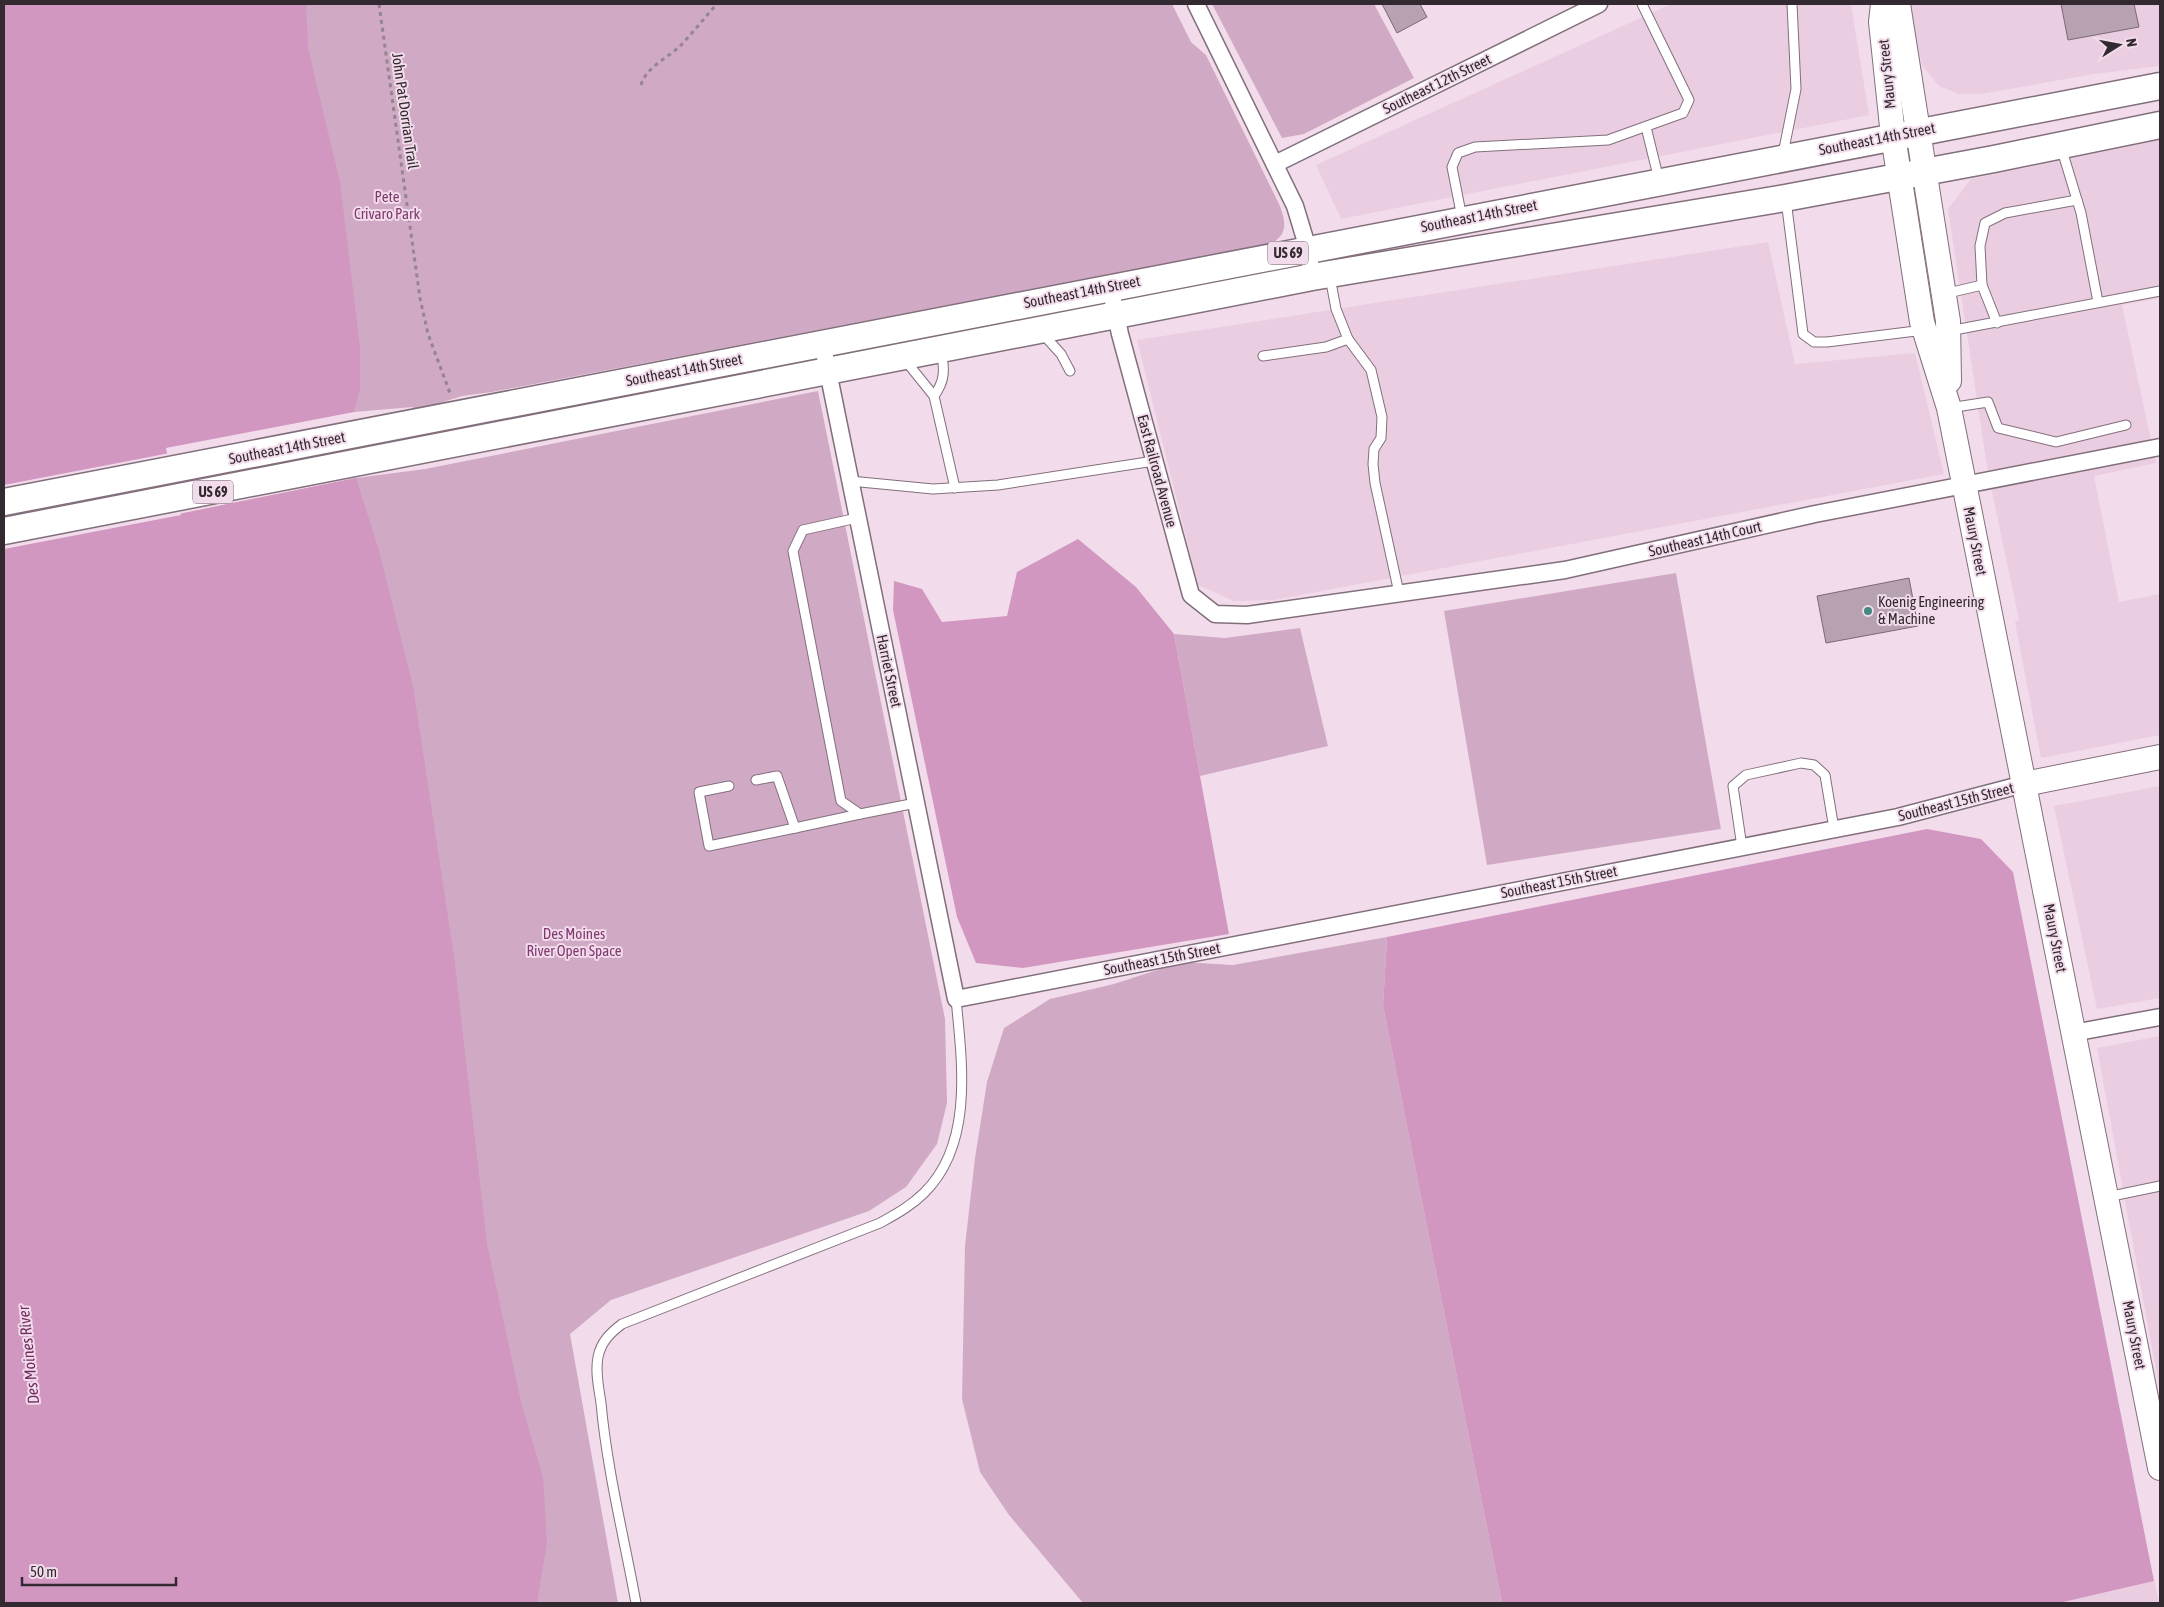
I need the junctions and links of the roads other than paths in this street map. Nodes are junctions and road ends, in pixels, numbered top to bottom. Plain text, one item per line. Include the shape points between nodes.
1 (1196, 4) edge
2 (1599, 4) edge
3 (1642, 4) edge
4 (1792, 4) edge
5 (1883, 4) edge
6 (1898, 4) edge
7 (2160, 86) edge
8 (2160, 124) edge
9 (1646, 127) junction
10 (1918, 131) junction
11 (1893, 136) junction
12 (2060, 145) junction
13 (1782, 157) junction
14 (1276, 164) junction
15 (1912, 174) junction
16 (1660, 181) junction
17 (1785, 198) junction
18 (2077, 200) junction
19 (1463, 219) junction
20 (1308, 250) junction
21 (1321, 276) junction
22 (1982, 285) junction
23 (1110, 286) junction
24 (2160, 291) edge
25 (1943, 294) junction
26 (2098, 302) junction
27 (1115, 315) junction
28 (1997, 323) junction
29 (1038, 329) junction
30 (1936, 331) junction
31 (1348, 339) junction
32 (822, 342) junction
33 (941, 348) junction
34 (902, 356) junction
35 (1263, 356) dead end
36 (827, 370) junction
37 (1070, 371) dead end
38 (934, 396) junction
39 (1949, 408) junction
40 (2126, 425) dead end
41 (2160, 447) edge
42 (1154, 461) junction
43 (850, 481) junction
44 (1964, 486) junction
45 (955, 488) junction
46 (4, 502) edge
47 (857, 518) junction
48 (4, 531) edge
49 (1399, 593) junction
50 (1247, 615) joint
51 (2160, 757) edge
52 (756, 780) dead end
53 (2024, 784) junction
54 (729, 786) dead end
55 (916, 803) junction
56 (860, 814) junction
57 (795, 828) junction
58 (1834, 829) junction
59 (1742, 847) junction
60 (956, 999) junction
61 (2160, 1017) edge
62 (2074, 1033) junction
63 (2160, 1186) edge
64 (2106, 1197) junction
65 (2160, 1468) edge
66 (636, 1603) edge

1 - 14 street
2 - 14 street, Southeast 12th Street
3 - 9 lane via 1689,100 1683,113
4 - 13 lane via 1796,89
5 - 11 main road, Maury Street
6 - 10 main road, Maury Street
7 - 10 main road, Southeast 14th Street / US 69
8 - 12 main road, Southeast 14th Street / US 69
9 - 16 lane
9 - 19 lane via 1608,140 1475,147 1458,153 1452,167
10 - 11 main road, Southeast 14th Street / US 69
10 - 15 main road, Maury Street
11 - 13 main road, Southeast 14th Street / US 69
11 - 15 main road, Maury Street
12 - 15 main road, Southeast 14th Street / US 69
12 - 18 lane
13 - 16 main road, Southeast 14th Street / US 69
14 - 20 street via 1295,206
15 - 17 main road, Southeast 14th Street / US 69
15 - 25 main road, Maury Street
15 - 30 main road, Maury Street
16 - 19 main road, Southeast 14th Street / US 69
17 - 21 main road, Southeast 14th Street / US 69
17 - 30 lane via 1803,334 1814,342 1827,342
18 - 22 lane via 2005,213 1984,223 1980,246
18 - 26 lane
19 - 20 main road, Southeast 14th Street / US 69
20 - 21 street
20 - 23 main road, Southeast 14th Street / US 69
21 - 27 main road, Southeast 14th Street / US 69
21 - 31 lane
22 - 25 lane
22 - 28 lane
23 - 27 street, East Railroad Avenue
23 - 32 main road, Southeast 14th Street / US 69
24 - 26 lane
25 - 30 main road, Maury Street
26 - 28 lane
27 - 29 main road, Southeast 14th Street / US 69
27 - 42 street, East Railroad Avenue
28 - 30 lane
29 - 33 main road, Southeast 14th Street / US 69
29 - 37 lane via 1061,354
30 - 39 main road, Maury Street
31 - 35 lane via 1326,347
31 - 49 lane via 1371,370 1382,417 1381,438 1374,449 1373,464
32 - 36 street, Harriet Street
32 - 46 main road, Southeast 14th Street / US 69 via 416,424
33 - 34 main road, Southeast 14th Street / US 69
33 - 38 lane via 945,372 942,385
34 - 36 main road, Southeast 14th Street / US 69
34 - 38 lane
36 - 43 street, Harriet Street
36 - 48 main road, Southeast 14th Street / US 69 via 422,452
38 - 45 lane
39 - 40 lane via 1988,402 1998,428 2056,442
39 - 44 main road, Maury Street
41 - 44 street, Southeast 14th Court
42 - 45 lane via 998,485
42 - 50 street, East Railroad Avenue via 1191,595 1215,614
43 - 45 lane via 916,488
43 - 47 street, Harriet Street
44 - 49 street, Southeast 14th Court via 1815,514 1565,570
44 - 53 main road, Maury Street
47 - 55 street, Harriet Street
47 - 56 lane via 803,530 793,551 841,801
49 - 50 street, Southeast 14th Court
51 - 53 main road, Southeast 15th Street
52 - 57 lane via 778,776
53 - 58 street, Southeast 15th Street via 1898,817
53 - 62 main road, Maury Street
54 - 57 lane via 699,792 709,846
55 - 56 lane
55 - 60 street, Harriet Street
56 - 57 lane
58 - 59 street, Southeast 15th Street
58 - 59 lane via 1825,775 1814,765 1802,763 1746,775 1733,786
59 - 60 street, Southeast 15th Street
60 - 66 lane via 962,1077 960,1117 949,1157 925,1192 904,1210 880,1223 622,1324 602,1345 598,1373 603,1428
61 - 62 street
62 - 64 main road, Maury Street
63 - 64 lane
64 - 65 main road, Maury Street

